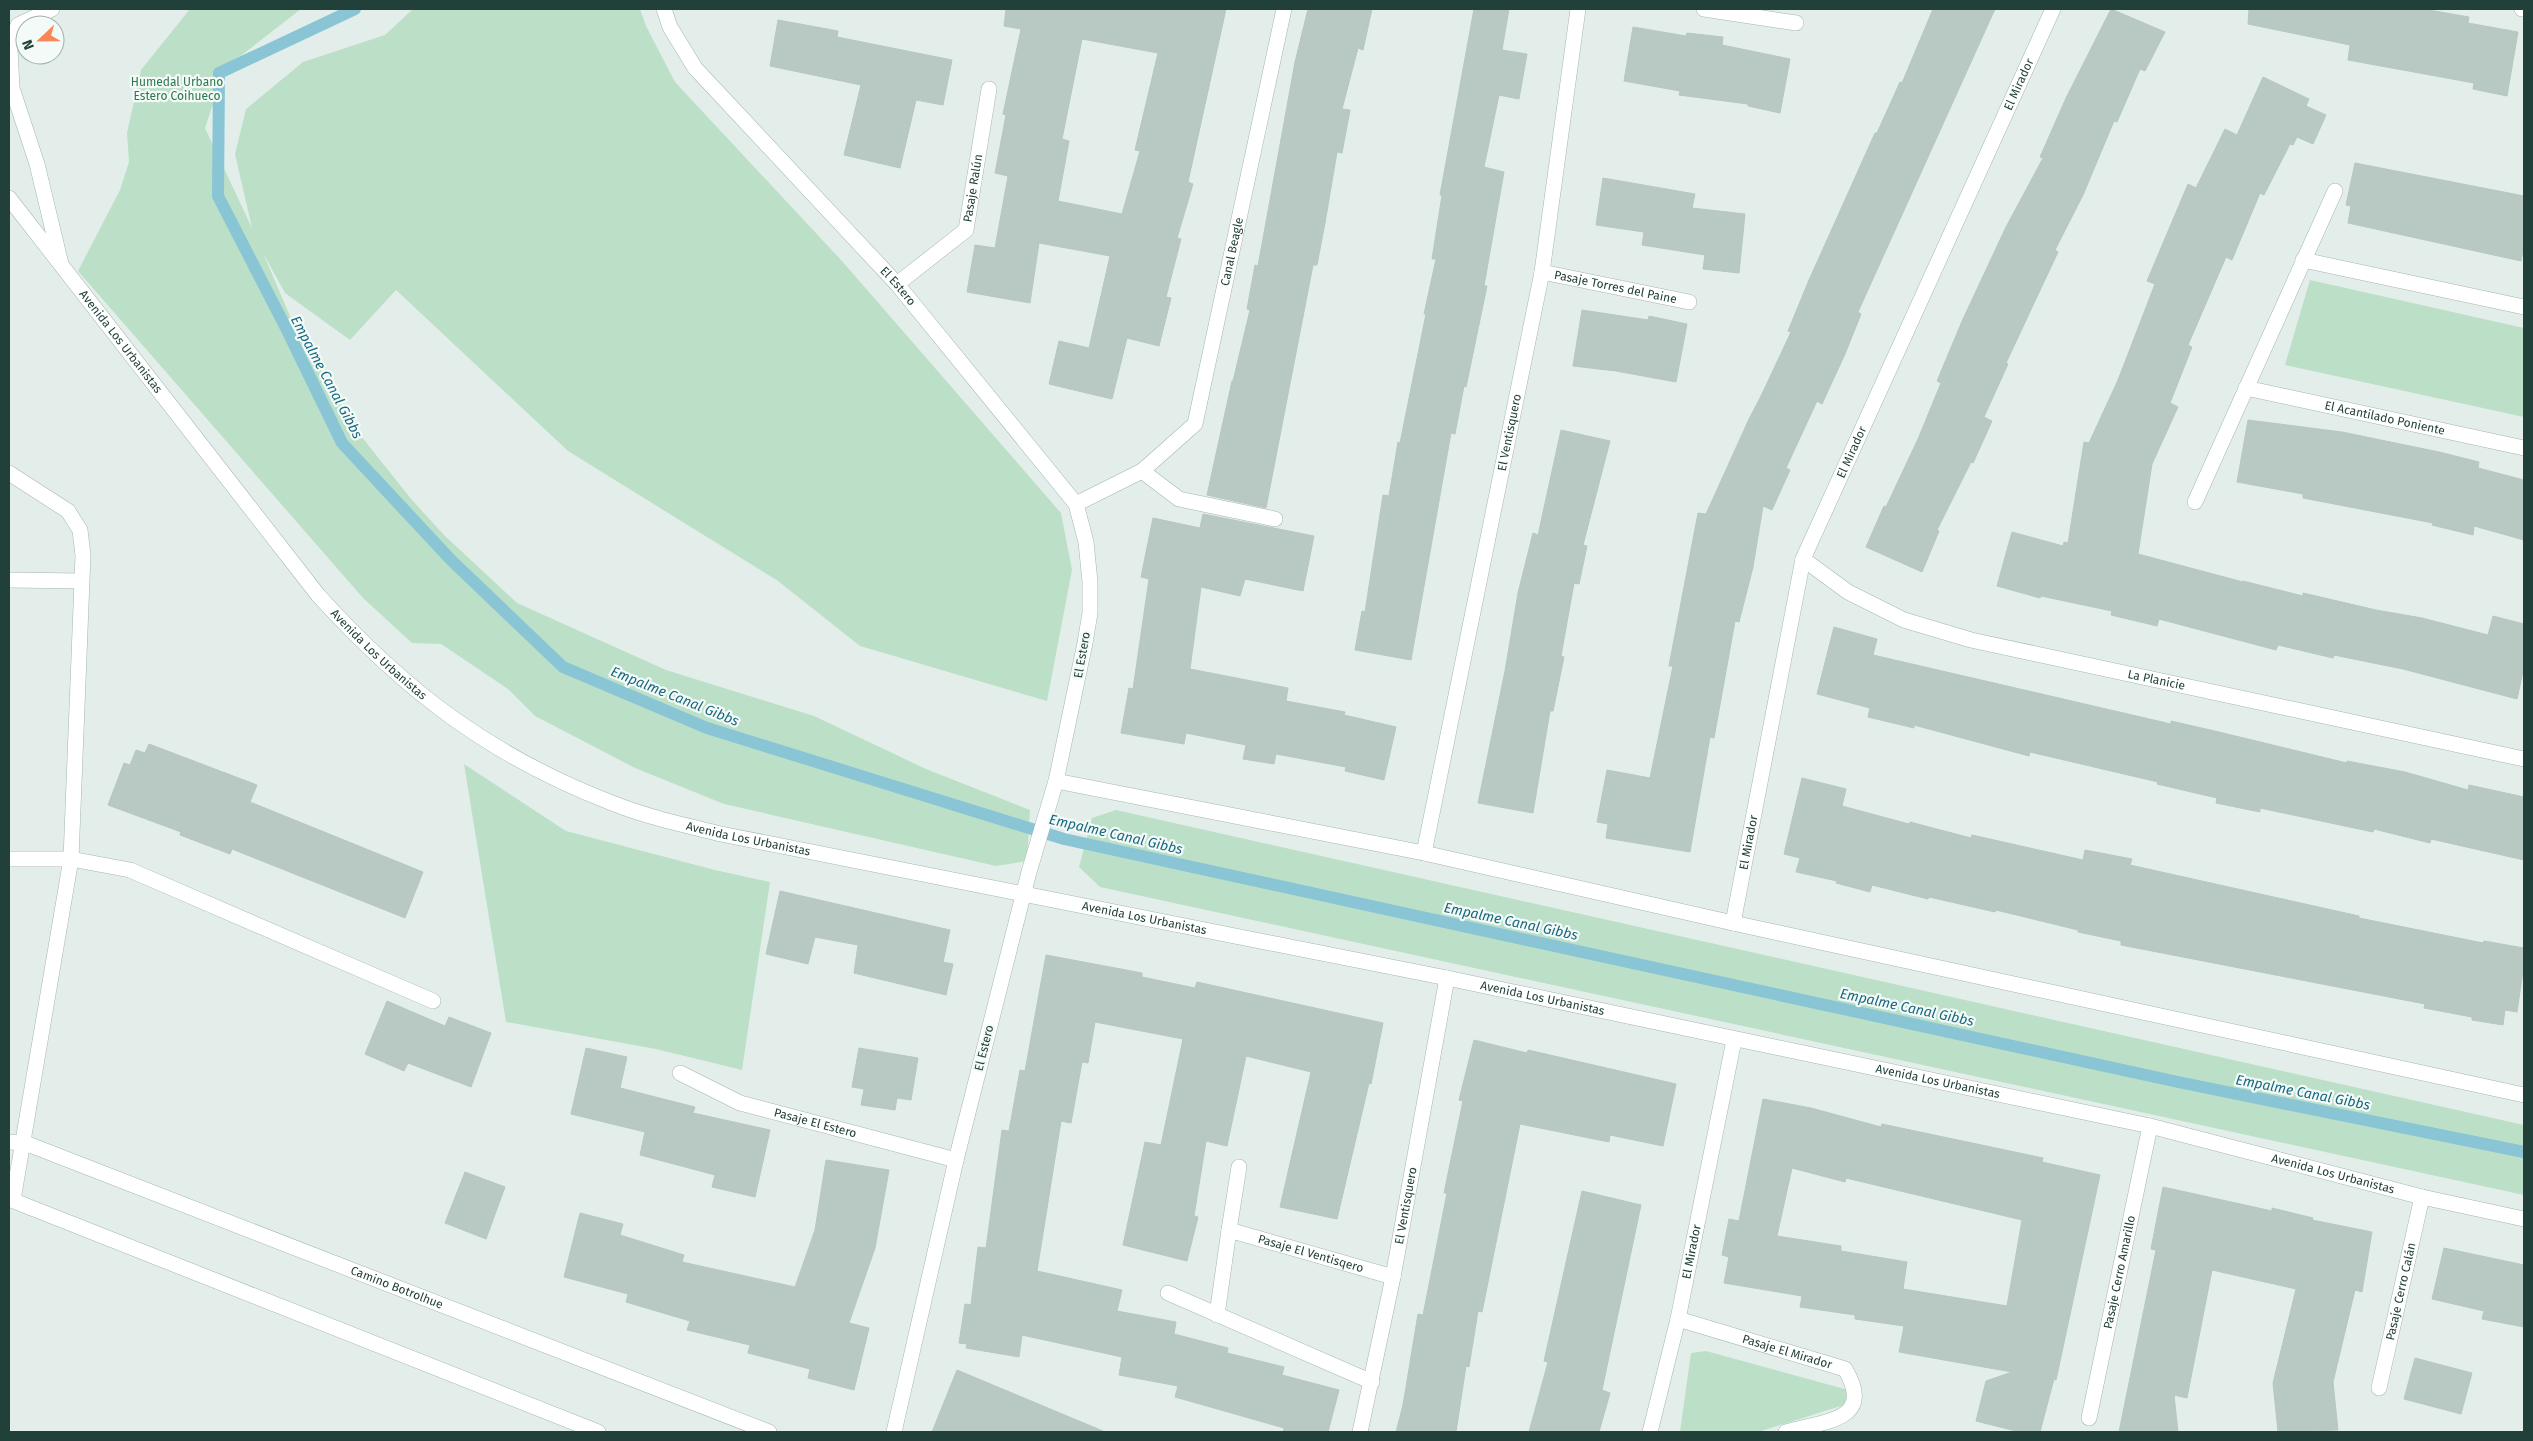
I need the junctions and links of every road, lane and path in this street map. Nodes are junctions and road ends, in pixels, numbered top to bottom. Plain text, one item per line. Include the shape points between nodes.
1 (52, 9) edge
2 (664, 9) edge
3 (1284, 9) edge
4 (1578, 9) edge
5 (1704, 9) edge
6 (2053, 9) edge
7 (1796, 23) dead end
8 (989, 89) dead end
9 (2334, 191) dead end
10 (9, 198) edge
11 (2303, 260) junction
12 (62, 264) junction
13 (1542, 272) junction
14 (897, 284) junction
15 (1689, 302) dead end
16 (2524, 307) edge
17 (2246, 388) junction
18 (2524, 448) edge
19 (1142, 472) junction
20 (9, 473) edge
21 (2195, 502) dead end
22 (1076, 504) junction
23 (1275, 519) dead end
24 (1803, 559) junction
25 (9, 580) edge
26 (81, 582) junction
27 (2524, 759) edge
28 (1056, 781) junction
29 (1424, 853) junction
30 (9, 859) edge
31 (71, 859) junction
32 (1024, 893) junction
33 (1732, 923) junction
34 (1447, 978) junction
35 (433, 1001) dead end
36 (1734, 1040) junction
37 (680, 1073) dead end
38 (2524, 1095) edge
39 (2150, 1126) junction
40 (9, 1142) edge
41 (25, 1142) junction
42 (956, 1160) junction
43 (1239, 1166) dead end
44 (2422, 1197) junction
45 (11, 1199) edge
46 (2524, 1220) edge
47 (1229, 1230) junction
48 (1393, 1277) junction
49 (1168, 1293) dead end
50 (1217, 1315) junction
51 (1678, 1319) junction
52 (1372, 1382) junction
53 (2379, 1388) dead end
54 (2089, 1418) dead end
55 (598, 1432) edge
56 (769, 1432) edge
57 (894, 1432) edge
58 (1360, 1432) edge
59 (1650, 1432) edge
60 (1786, 1432) edge

1 - 12 street via 18,25 10,49 12,88 37,164
2 - 14 street, El Estero via 670,27 695,68
3 - 19 street, Canal Beagle via 1195,424
4 - 13 street, El Ventisquero
5 - 7 street
6 - 24 street, El Mirador
8 - 14 street, Pasaje Ralún via 966,230
9 - 11 street
10 - 12 street, Avenida Los Urbanistas
11 - 16 street
11 - 17 street
12 - 32 street, Avenida Los Urbanistas via 318,595 360,642 458,723 562,783 667,821
13 - 15 street, Pasaje Torres del Paine
13 - 29 street, El Ventisquero
14 - 22 street, El Estero
17 - 18 street, El Acantilado Poniente
17 - 21 street
19 - 22 street, Canal Beagle
19 - 23 street via 1178,498
20 - 26 street via 68,511 80,530 83,555
22 - 28 street, El Estero via 1086,542 1090,613
24 - 27 street, La Planicie via 1848,592 1904,620 1971,640
24 - 33 street, El Mirador
25 - 26 street
26 - 31 street
28 - 29 street
28 - 32 street, El Estero
29 - 33 street
30 - 31 street
31 - 35 street via 130,870
31 - 41 street
32 - 34 street, Avenida Los Urbanistas
32 - 42 street, El Estero
33 - 38 street
34 - 36 street, Avenida Los Urbanistas
34 - 48 street, El Ventisquero
36 - 39 street, Avenida Los Urbanistas
36 - 51 street, El Mirador
37 - 42 street, Pasaje El Estero via 740,1103
39 - 44 street, Avenida Los Urbanistas
39 - 54 street, Pasaje Cerro Amarillo
40 - 41 street, Camino Botrolhue
41 - 45 street
41 - 56 street, Camino Botrolhue
42 - 57 street, El Estero
43 - 47 street
44 - 46 street, Avenida Los Urbanistas
44 - 53 street, Pasaje Cerro Calán
45 - 55 street
47 - 48 street, Pasaje El Ventisqero
47 - 50 street
48 - 52 street, El Ventisquero
49 - 50 street
50 - 52 street
51 - 59 street, El Mirador
51 - 60 street, Pasaje El Mirador via 1845,1369 1856,1393 1856,1401 1845,1416
52 - 58 street, El Ventisquero

